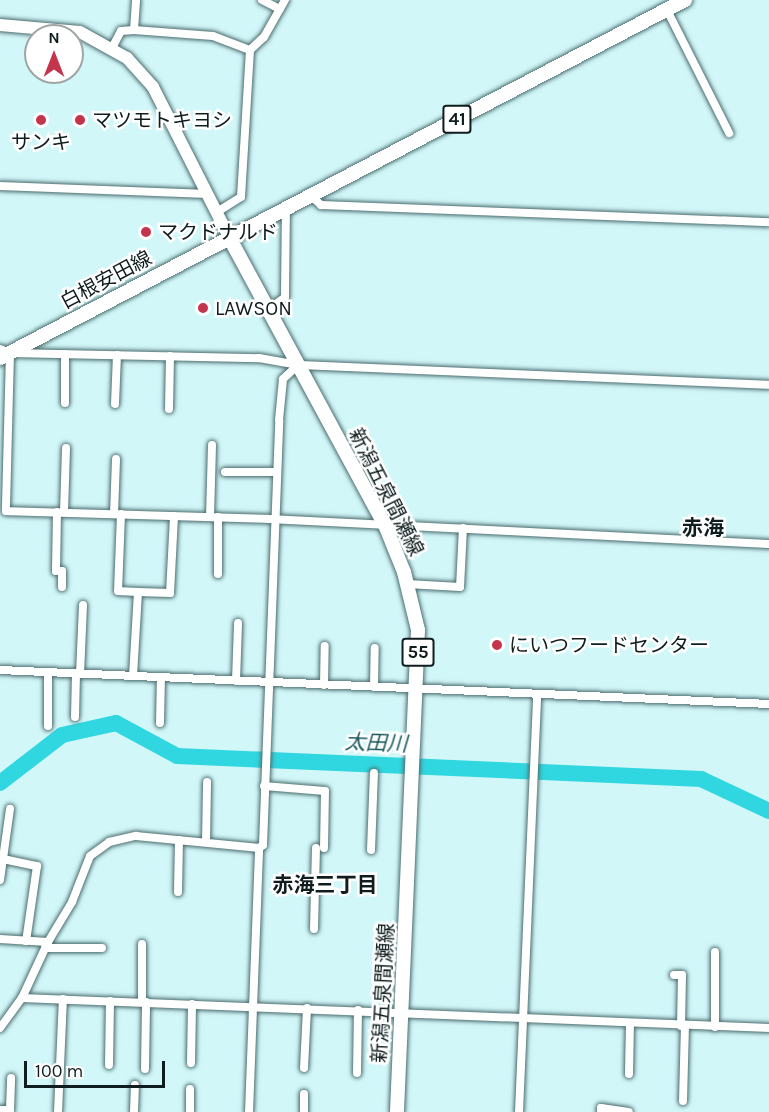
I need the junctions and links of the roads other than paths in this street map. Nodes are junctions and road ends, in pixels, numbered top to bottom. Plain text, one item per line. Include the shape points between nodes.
1 (136, 0) edge
2 (262, 0) edge
3 (285, 0) edge
4 (686, 0) edge
5 (280, 9) junction
6 (667, 9) junction
7 (0, 25) edge
8 (134, 30) junction
9 (112, 48) junction
10 (249, 50) junction
11 (729, 133) dead end
12 (0, 186) edge
13 (208, 194) junction
14 (310, 195) junction
15 (286, 207) junction
16 (217, 212) junction
17 (769, 222) edge
18 (229, 237) junction
19 (268, 310) junction
20 (3, 353) edge
21 (65, 354) junction
22 (117, 355) junction
23 (170, 356) junction
24 (298, 365) junction
25 (769, 385) edge
26 (64, 403) dead end
27 (115, 404) dead end
28 (169, 409) dead end
29 (212, 445) dead end
30 (66, 448) dead end
31 (116, 459) dead end
32 (225, 472) dead end
33 (276, 472) junction
34 (61, 512) junction
35 (117, 514) junction
36 (174, 516) junction
37 (214, 517) junction
38 (274, 520) junction
39 (385, 525) junction
40 (463, 528) junction
41 (769, 544) edge
42 (218, 573) dead end
43 (407, 584) junction
44 (62, 587) dead end
45 (138, 592) junction
46 (83, 605) dead end
47 (238, 623) dead end
48 (325, 646) dead end
49 (375, 648) dead end
50 (0, 670) edge
51 (48, 672) junction
52 (78, 674) junction
53 (133, 676) junction
54 (161, 677) junction
55 (236, 681) junction
56 (268, 682) junction
57 (324, 685) junction
58 (374, 687) junction
59 (417, 688) junction
60 (537, 694) junction
61 (769, 704) edge
62 (75, 717) dead end
63 (160, 723) dead end
64 (48, 726) dead end
65 (374, 773) dead end
66 (207, 782) dead end
67 (264, 786) junction
68 (10, 809) dead end
69 (179, 840) junction
70 (206, 842) junction
71 (260, 848) junction
72 (370, 850) dead end
73 (3, 859) junction
74 (0, 880) edge
75 (178, 892) dead end
76 (314, 929) dead end
77 (0, 939) edge
78 (26, 941) junction
79 (142, 944) dead end
80 (46, 945) junction
81 (102, 948) dead end
82 (715, 952) dead end
83 (674, 975) dead end
84 (22, 998) junction
85 (63, 999) junction
86 (110, 1001) junction
87 (144, 1002) junction
88 (192, 1004) junction
89 (254, 1006) junction
90 (307, 1008) junction
91 (358, 1010) junction
92 (402, 1012) junction
93 (524, 1018) junction
94 (630, 1023) junction
95 (683, 1026) junction
96 (715, 1027) junction
97 (0, 1028) edge
98 (769, 1028) edge
99 (191, 1063) dead end
100 (109, 1065) dead end
101 (304, 1068) dead end
102 (145, 1069) dead end
103 (357, 1073) dead end
104 (629, 1074) dead end
105 (11, 1078) dead end
106 (135, 1085) dead end
107 (190, 1089) dead end
108 (304, 1094) dead end
109 (683, 1101) dead end
110 (0, 1110) edge
111 (58, 1112) edge
112 (134, 1112) edge
113 (190, 1112) edge
114 (249, 1112) edge
115 (304, 1112) edge
116 (397, 1112) edge
117 (519, 1112) edge
118 (601, 1112) edge
119 (629, 1112) edge

1 - 8 street
2 - 5 street
3 - 5 street
4 - 6 main road, 41
5 - 10 street via 264,37
6 - 11 street
6 - 14 main road, 41
7 - 9 street via 80,32
8 - 9 street via 121,32
8 - 10 street via 213,36
9 - 13 street via 153,87
10 - 16 street via 241,197
12 - 13 street
13 - 16 street
14 - 15 main road, 41
14 - 17 street via 321,206
15 - 18 main road, 41
15 - 19 street via 285,297
16 - 18 street
18 - 19 main road, 新潟五泉間瀬線 / 55
18 - 20 main road, 白根安田線 / 41
19 - 24 main road, 新潟五泉間瀬線 / 55
20 - 21 street
20 - 34 street via 6,511
21 - 22 street
21 - 26 street
22 - 23 street
22 - 27 street
23 - 24 street via 259,358
23 - 28 street
24 - 25 street
24 - 33 street via 283,378
24 - 39 main road, 新潟五泉間瀬線 / 55
29 - 37 street
30 - 34 street
31 - 35 street
32 - 33 street
33 - 38 street
34 - 35 street
34 - 44 street via 56,571 62,571
35 - 36 street
35 - 45 street via 118,591
36 - 37 street
36 - 45 street via 170,593
37 - 38 street
37 - 42 street
38 - 39 street
38 - 56 street
39 - 40 street
39 - 43 main road, 新潟五泉間瀬線 / 55
40 - 41 street
40 - 43 street via 460,587
43 - 59 main road, 新潟五泉間瀬線 / 55 via 418,630
45 - 53 street
46 - 52 street
47 - 55 street
48 - 57 street
49 - 58 street
50 - 51 street
51 - 52 street
51 - 64 street
52 - 53 street
52 - 62 street
53 - 54 street
54 - 55 street
54 - 63 street
55 - 56 street
56 - 57 street
56 - 67 street
57 - 58 street
58 - 59 street
59 - 60 street
59 - 92 main road, 新潟五泉間瀬線 / 55
60 - 61 street
60 - 93 street
65 - 72 street
66 - 70 street
67 - 71 street
67 - 76 street via 325,791
68 - 73 street
69 - 70 street
69 - 75 street
69 - 80 street via 136,836 109,842 90,856 72,902
70 - 71 street
71 - 89 street
73 - 74 street
73 - 78 street via 37,866
77 - 78 street
78 - 80 street
79 - 87 street
80 - 81 street
80 - 84 street
82 - 96 street
83 - 95 street via 682,975
84 - 85 street
84 - 97 street
85 - 86 street
85 - 111 street
86 - 87 street
86 - 100 street
87 - 88 street
87 - 102 street
88 - 89 street
88 - 99 street
89 - 90 street
89 - 114 street
90 - 91 street
90 - 101 street
91 - 92 street
91 - 103 street
92 - 93 street
92 - 116 main road, 新潟五泉間瀬線 / 55
93 - 94 street
93 - 117 street
94 - 95 street
94 - 104 street
95 - 96 street
95 - 109 street
96 - 98 street
105 - 110 street via 10,1110
106 - 112 street
107 - 113 street
108 - 115 street
118 - 119 street via 601,1108

